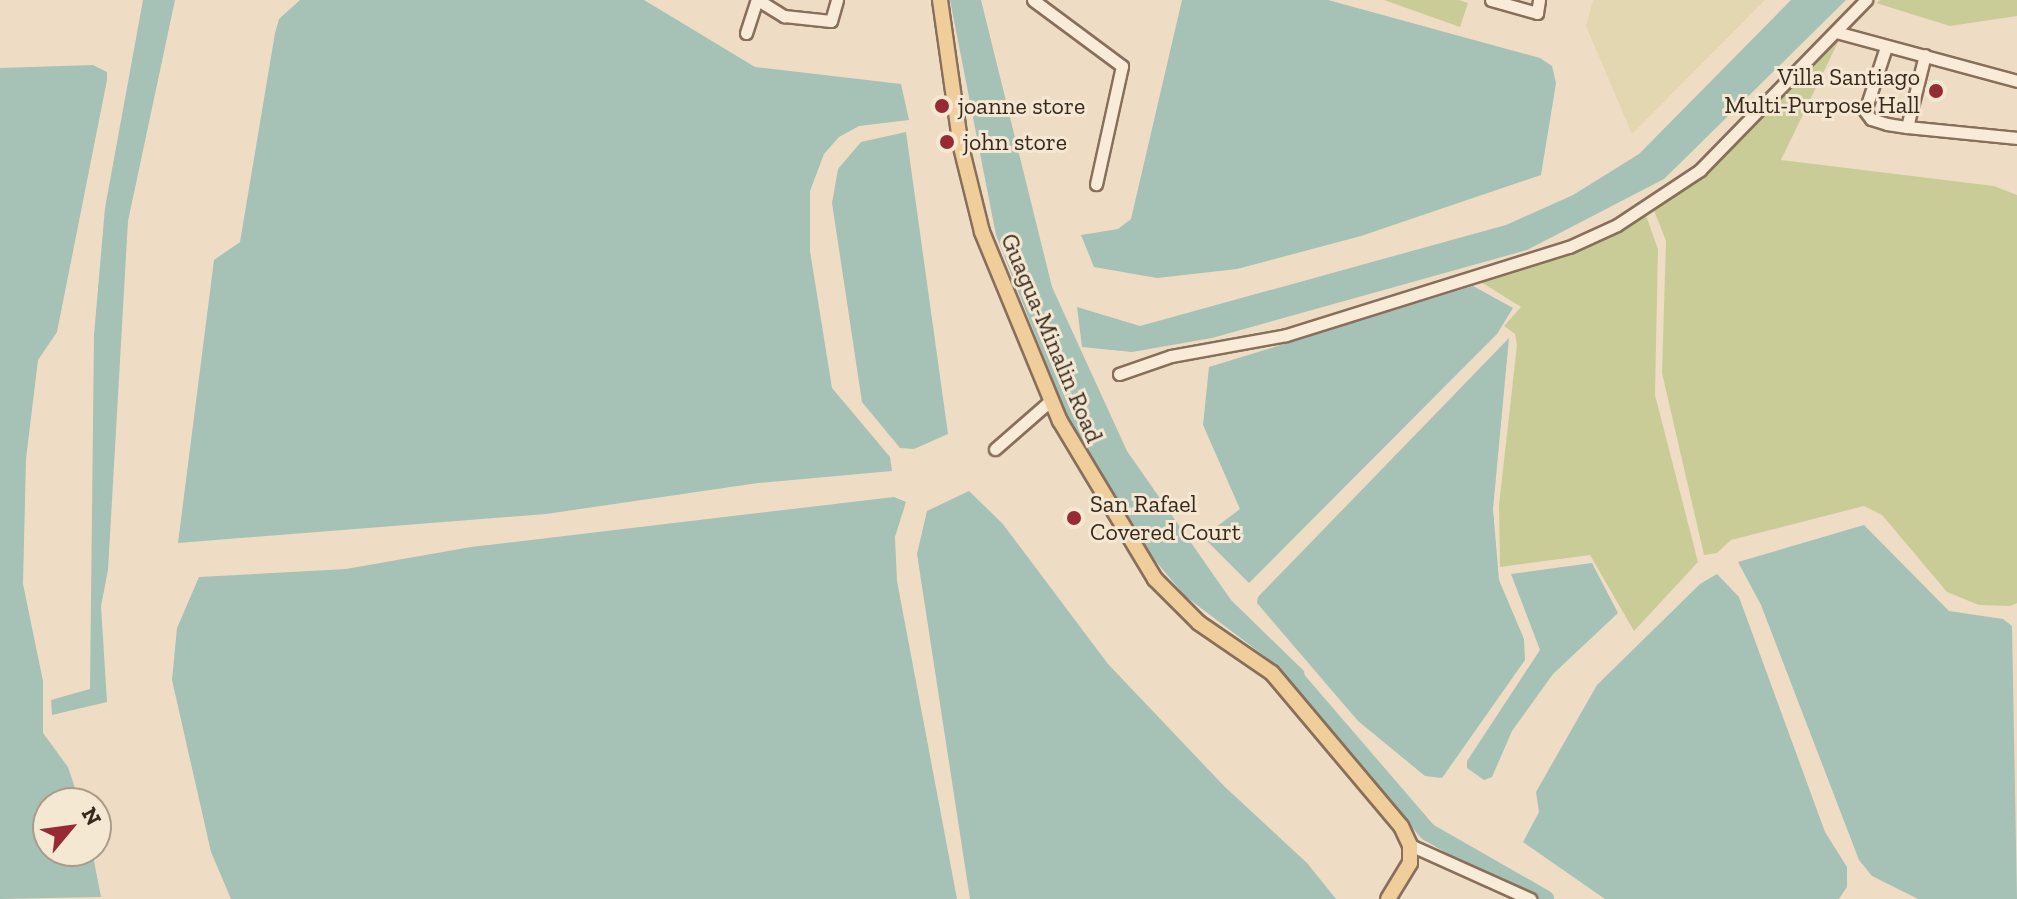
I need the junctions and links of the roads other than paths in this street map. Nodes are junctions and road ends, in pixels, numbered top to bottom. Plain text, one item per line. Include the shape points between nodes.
1 (758, 0) edge
2 (837, 0) edge
3 (940, 0) edge
4 (1033, 0) edge
5 (1491, 0) edge
6 (1539, 0) edge
7 (1866, 0) edge
8 (1836, 32) junction
9 (746, 33) dead end
10 (1886, 47) junction
11 (1925, 55) junction
12 (2017, 81) edge
13 (1907, 127) junction
14 (2017, 138) edge
15 (1096, 184) dead end
16 (1119, 374) dead end
17 (1050, 401) junction
18 (995, 449) dead end
19 (1410, 845) junction
20 (1388, 899) edge
21 (1530, 899) edge

1 - 2 street via 784,16 831,21
1 - 9 street
3 - 17 main road, Guagua-Minalin Road via 961,147 982,232
4 - 15 street via 1122,66
5 - 6 street via 1537,13
7 - 8 street
8 - 10 street
8 - 16 street via 1682,185 1617,225 1569,247 1286,335 1171,356
10 - 11 street
10 - 13 street via 1865,111 1871,119
11 - 12 street
11 - 13 street
13 - 14 street
17 - 18 street
17 - 19 main road, Guagua-Minalin Road via 1090,478 1155,579 1199,623 1272,673 1376,792
19 - 20 main road via 1406,874
19 - 21 street

